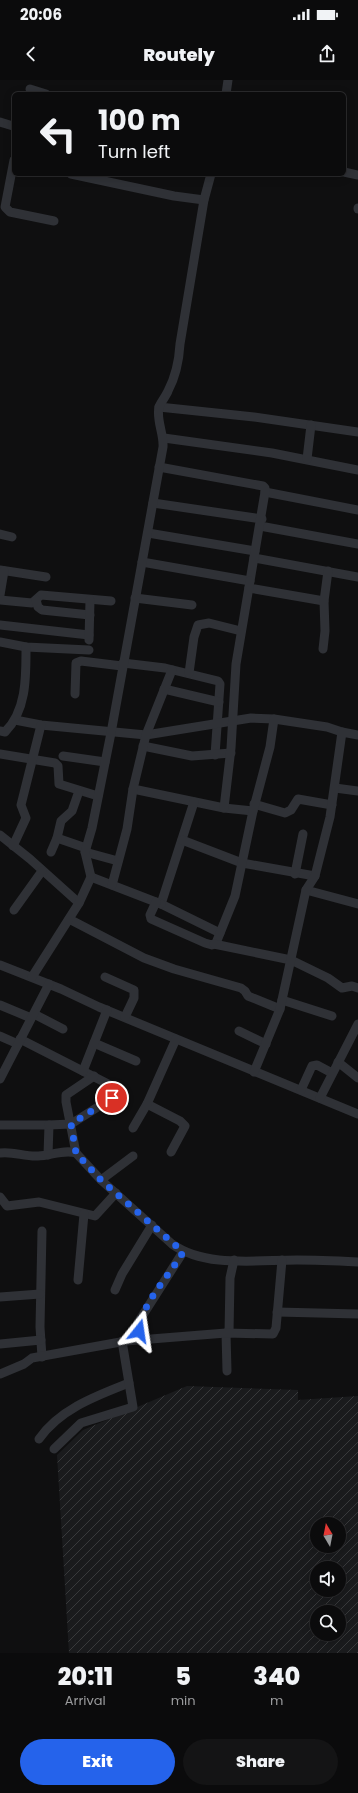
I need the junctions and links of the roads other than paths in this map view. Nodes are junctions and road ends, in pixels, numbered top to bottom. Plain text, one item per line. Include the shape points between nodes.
1 (228, 80) edge
2 (30, 88) edge
3 (41, 92) edge
4 (226, 92) edge
5 (0, 122) edge
6 (12, 125) edge
7 (12, 170) edge
8 (346, 172) edge
9 (358, 175) edge
10 (80, 176) edge
11 (210, 176) edge
12 (204, 200) junction
13 (54, 221) dead end
14 (159, 407) junction
15 (311, 425) junction
16 (358, 432) edge
17 (164, 438) junction
18 (307, 459) junction
19 (159, 467) junction
20 (358, 470) edge
21 (266, 492) junction
22 (153, 503) junction
23 (358, 510) edge
24 (261, 523) junction
25 (148, 533) junction
26 (0, 534) edge
27 (12, 538) dead end
28 (358, 544) edge
29 (255, 555) junction
30 (142, 562) junction
31 (2, 571) edge
32 (328, 571) junction
33 (46, 577) dead end
34 (358, 577) edge
35 (250, 584) junction
36 (0, 595) edge
37 (135, 598) junction
38 (0, 600) edge
39 (36, 600) junction
40 (90, 600) junction
41 (111, 601) dead end
42 (324, 601) junction
43 (192, 605) dead end
44 (90, 615) junction
45 (0, 625) edge
46 (241, 631) junction
47 (89, 635) junction
48 (0, 642) edge
49 (26, 647) junction
50 (323, 649) dead end
51 (89, 650) junction
52 (88, 662) junction
53 (123, 665) junction
54 (172, 670) junction
55 (189, 673) junction
56 (164, 689) junction
57 (75, 694) dead end
58 (219, 702) junction
59 (274, 719) junction
60 (15, 720) junction
61 (233, 721) junction
62 (216, 724) junction
63 (41, 725) junction
64 (0, 731) edge
65 (342, 732) junction
66 (111, 733) junction
67 (146, 735) junction
68 (358, 735) edge
69 (143, 746) junction
70 (231, 753) junction
71 (0, 754) edge
72 (215, 755) junction
73 (63, 756) dead end
74 (32, 760) junction
75 (105, 762) junction
76 (335, 788) junction
77 (133, 789) junction
78 (79, 791) junction
79 (358, 791) edge
80 (98, 796) junction
81 (194, 802) junction
82 (332, 804) junction
83 (254, 807) junction
84 (224, 808) junction
85 (303, 834) dead end
86 (0, 835) edge
87 (57, 838) junction
88 (182, 840) junction
89 (13, 846) junction
90 (86, 850) junction
91 (51, 852) dead end
92 (118, 861) junction
93 (242, 863) junction
94 (42, 871) junction
95 (295, 874) junction
96 (315, 876) junction
97 (91, 877) junction
98 (112, 885) junction
99 (306, 890) junction
100 (79, 903) junction
101 (158, 903) junction
102 (358, 904) edge
103 (14, 910) dead end
104 (69, 919) junction
105 (220, 933) junction
106 (214, 944) junction
107 (291, 960) junction
108 (0, 965) edge
109 (105, 976) dead end
110 (32, 977) junction
111 (49, 984) junction
112 (358, 988) edge
113 (281, 1004) junction
114 (0, 1005) edge
115 (107, 1010) junction
116 (32, 1016) junction
117 (332, 1016) dead end
118 (125, 1017) junction
119 (358, 1024) edge
120 (63, 1029) dead end
121 (238, 1031) dead end
122 (0, 1036) edge
123 (176, 1038) junction
124 (19, 1042) junction
125 (94, 1043) junction
126 (266, 1044) junction
127 (136, 1061) dead end
128 (338, 1062) junction
129 (83, 1070) junction
130 (254, 1072) junction
131 (332, 1073) junction
132 (94, 1076) junction
133 (358, 1078) edge
134 (0, 1079) edge
135 (114, 1087) dead end
136 (301, 1090) junction
137 (112, 1098) dead end
138 (320, 1098) junction
139 (147, 1104) junction
140 (358, 1114) edge
141 (71, 1124) junction
142 (0, 1125) edge
143 (49, 1125) junction
144 (133, 1128) dead end
145 (171, 1152) dead end
146 (0, 1153) edge
147 (76, 1153) junction
148 (48, 1155) junction
149 (133, 1156) dead end
150 (101, 1180) junction
151 (116, 1193) junction
152 (0, 1197) edge
153 (84, 1214) junction
154 (152, 1225) junction
155 (42, 1231) dead end
156 (183, 1252) junction
157 (234, 1260) junction
158 (282, 1260) junction
159 (358, 1262) edge
160 (78, 1280) dead end
161 (115, 1290) dead end
162 (40, 1294) junction
163 (0, 1297) edge
164 (277, 1312) junction
165 (358, 1314) edge
166 (228, 1333) junction
167 (140, 1339) junction
168 (41, 1340) junction
169 (122, 1341) junction
170 (0, 1344) edge
171 (42, 1357) junction
172 (227, 1371) dead end
173 (0, 1374) edge
174 (130, 1383) junction
175 (39, 1440) dead end
176 (54, 1449) dead end

1 - 4 street
2 - 3 street
5 - 6 street
7 - 13 street via 4,204 7,210
8 - 9 street
10 - 12 street
11 - 12 street
12 - 14 street via 178,367 169,391
14 - 15 street
14 - 17 street
15 - 16 street
15 - 18 street
17 - 18 street
17 - 19 street
18 - 20 street
19 - 21 street via 256,484 265,488
19 - 22 street
21 - 23 street
21 - 24 street
22 - 24 street
22 - 25 street
24 - 28 street
24 - 29 street
25 - 29 street
25 - 30 street
26 - 27 street
29 - 32 street
29 - 35 street
30 - 35 street
30 - 37 street
31 - 33 street
31 - 36 street
32 - 34 street
32 - 42 street
35 - 42 street
35 - 46 street
37 - 43 street
37 - 53 street
38 - 39 street via 32,603
39 - 40 street via 41,595
39 - 44 street via 42,610
40 - 41 street
40 - 44 street
42 - 50 street
44 - 47 street
45 - 47 street
46 - 55 street via 210,623 198,625
46 - 61 street via 236,664
47 - 51 street
48 - 49 street
49 - 51 street
49 - 60 street via 23,699
51 - 52 street
52 - 53 street
52 - 57 street via 75,664
53 - 54 street
53 - 66 street
54 - 55 street
54 - 56 street
55 - 58 street via 218,681
56 - 58 street
56 - 67 street
58 - 62 street
59 - 61 street via 251,718
59 - 65 street via 328,727
59 - 83 street via 270,747
60 - 63 street
60 - 64 street via 5,732
61 - 62 street
61 - 70 street
62 - 67 street
62 - 72 street
63 - 66 street
63 - 74 street
65 - 68 street
65 - 76 street
66 - 67 street
66 - 75 street
67 - 69 street
69 - 72 street via 192,756
69 - 77 street
70 - 72 street
70 - 84 street
71 - 74 street
73 - 75 street
74 - 78 street via 57,764 59,784
74 - 89 street via 20,805 25,814 25,822
75 - 80 street
76 - 79 street
76 - 82 street
77 - 81 street
77 - 92 street via 127,829
78 - 80 street
78 - 87 street via 72,811 61,821
80 - 90 street
81 - 84 street
81 - 88 street
82 - 83 street via 298,799 292,810 285,813
82 - 96 street
83 - 84 street
83 - 93 street
85 - 95 street
86 - 89 street
87 - 90 street
87 - 91 street
88 - 93 street
88 - 101 street
89 - 94 street
90 - 92 street
90 - 97 street
92 - 98 street
93 - 95 street
93 - 105 street via 235,896
94 - 100 street
94 - 103 street
95 - 96 street
96 - 99 street
97 - 98 street
97 - 100 street
98 - 101 street
99 - 102 street
99 - 107 street
100 - 104 street
101 - 105 street
101 - 106 street via 150,915 151,919 205,943
104 - 110 street
104 - 113 street via 144,958 240,988 248,996
105 - 106 street
106 - 107 street
107 - 112 street via 328,978 342,988
107 - 113 street
108 - 110 street
109 - 118 street via 134,990 134,998
110 - 111 street
111 - 115 street
111 - 116 street
113 - 117 street
113 - 126 street
114 - 116 street
115 - 118 street
115 - 125 street
116 - 120 street
116 - 124 street
118 - 123 street
119 - 128 street
121 - 126 street
122 - 124 street
123 - 130 street
123 - 139 street
124 - 129 street
124 - 134 street
125 - 127 street
125 - 129 street
126 - 130 street
128 - 131 street
128 - 133 street
129 - 132 street
130 - 136 street
131 - 136 street via 317,1065 312,1066
131 - 138 street
132 - 135 street
132 - 141 street via 66,1095
136 - 138 street
137 - 141 street
138 - 140 street
139 - 144 street
139 - 145 street via 185,1126
141 - 143 street
141 - 147 street
142 - 143 street
143 - 148 street
146 - 148 street
147 - 148 street
147 - 150 street
149 - 150 street
150 - 151 street
151 - 153 street via 98,1214 91,1217
151 - 154 street
152 - 153 street via 7,1206 39,1202
153 - 160 street
154 - 156 street
154 - 161 street
155 - 162 street
156 - 157 street via 219,1260
156 - 167 street via 139,1321
157 - 158 street
157 - 166 street via 230,1278
158 - 159 street
158 - 164 street
162 - 163 street
162 - 168 street
164 - 165 street
164 - 166 street via 276,1331 273,1334
166 - 167 street
166 - 172 street
167 - 169 street
168 - 170 street
168 - 171 street
169 - 171 street
169 - 174 street
171 - 173 street via 32,1358
174 - 175 street via 72,1408 46,1429
174 - 176 street via 133,1407 81,1423

